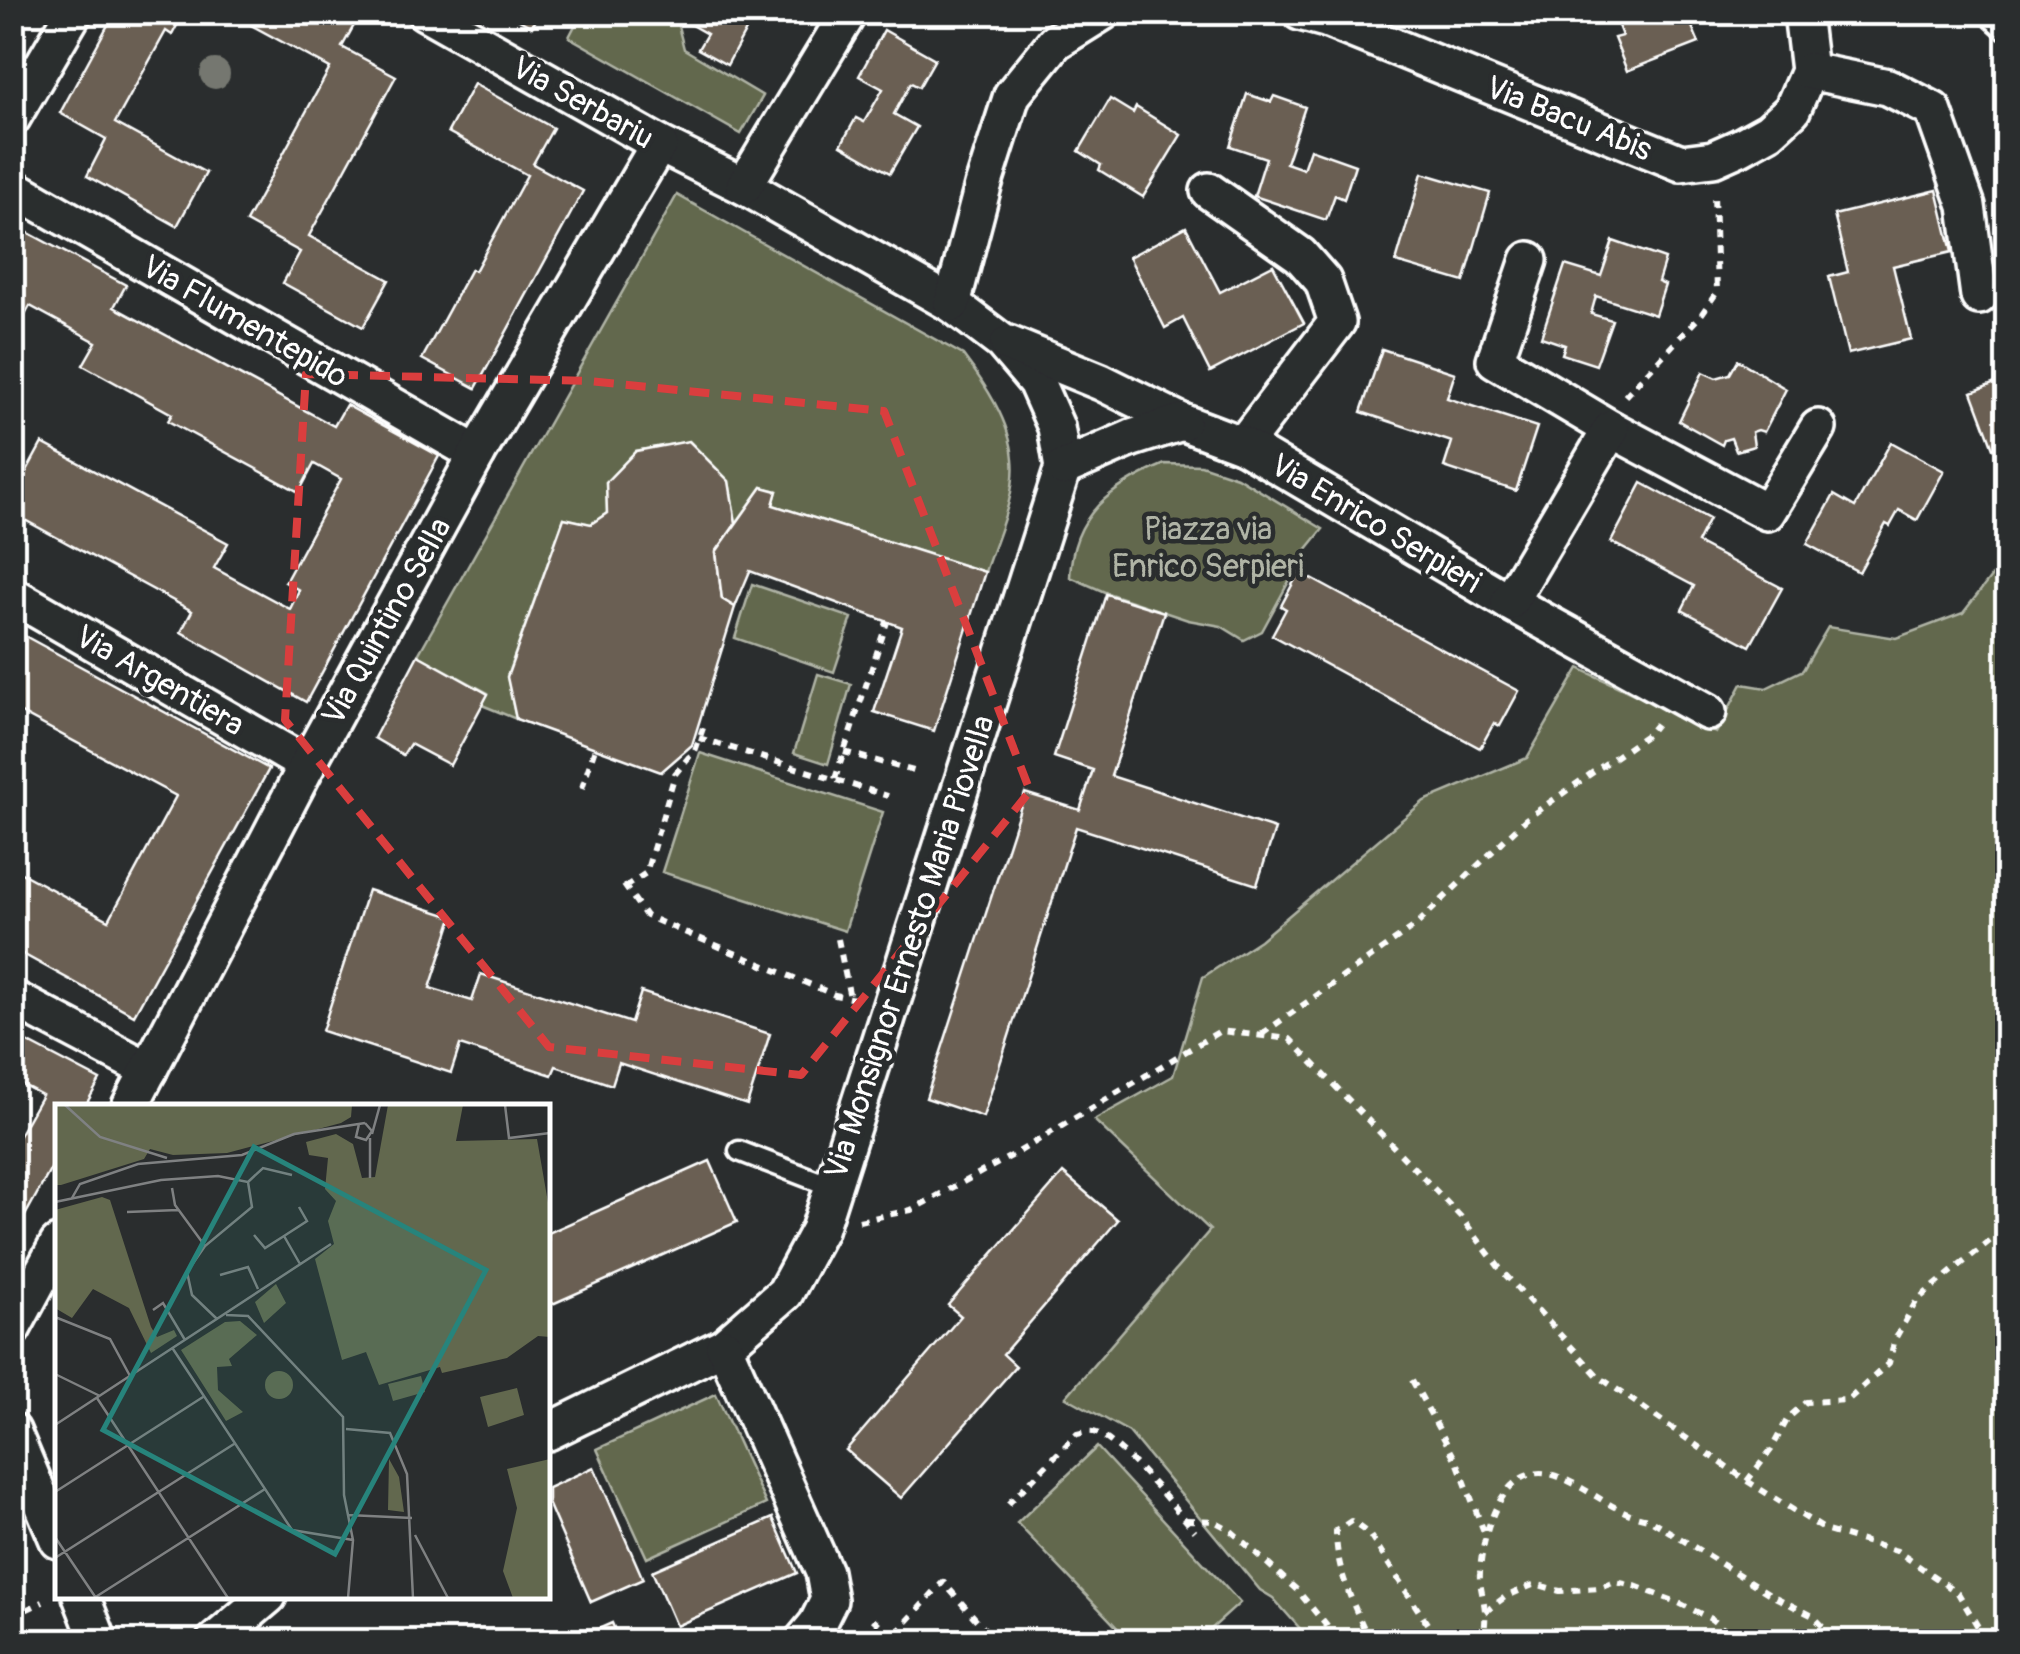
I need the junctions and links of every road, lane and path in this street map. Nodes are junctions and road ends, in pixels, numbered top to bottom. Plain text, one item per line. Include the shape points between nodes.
1 (74, 12) edge
2 (425, 12) edge
3 (849, 12) edge
4 (1103, 12) edge
5 (1802, 12) edge
6 (1998, 12) edge
7 (1318, 15) edge
8 (2008, 21) edge
9 (1809, 71) junction
10 (12, 118) edge
11 (659, 144) junction
12 (1712, 159) junction
13 (744, 186) junction
14 (12, 187) edge
15 (1209, 191) dead end
16 (1528, 260) dead end
17 (1979, 296) dead end
18 (952, 304) junction
19 (1002, 342) junction
20 (1626, 394) dead end
21 (1182, 422) junction
22 (1818, 428) dead end
23 (1611, 429) junction
24 (1243, 445) junction
25 (477, 454) junction
26 (1063, 468) junction
27 (12, 595) edge
28 (1509, 602) junction
29 (888, 622) dead end
30 (1693, 704) joint
31 (702, 728) dead end
32 (699, 738) junction
33 (596, 748) dead end
34 (844, 752) junction
35 (308, 765) junction
36 (921, 773) dead end
37 (835, 780) junction
38 (582, 788) dead end
39 (888, 796) dead end
40 (838, 939) dead end
41 (12, 998) edge
42 (1261, 1035) junction
43 (149, 1070) junction
44 (131, 1104) edge
45 (739, 1151) dead end
46 (833, 1186) junction
47 (2008, 1226) edge
48 (819, 1230) junction
49 (55, 1250) edge
50 (12, 1329) edge
51 (724, 1346) junction
52 (1412, 1380) dead end
53 (12, 1431) edge
54 (550, 1431) edge
55 (1746, 1481) junction
56 (1008, 1504) dead end
57 (1184, 1520) junction
58 (1195, 1531) dead end
59 (55, 1533) edge
60 (1486, 1538) junction
61 (55, 1597) edge
62 (81, 1599) edge
63 (1486, 1612) junction
64 (12, 1616) edge
65 (262, 1616) edge
66 (873, 1619) dead end
67 (99, 1642) edge
68 (214, 1642) edge
69 (802, 1642) edge
70 (996, 1642) edge
71 (1340, 1642) edge
72 (1370, 1642) edge
73 (1439, 1642) edge
74 (1483, 1642) edge
75 (1740, 1642) edge
76 (1838, 1642) edge
77 (1987, 1642) edge

1 - 10 street
2 - 11 street, Via Serbariu
3 - 13 street
4 - 18 street via 1055,42 1012,94
5 - 9 street
6 - 8 street
7 - 12 street, Via Bacu Abis via 1681,163
9 - 12 street, Via Bacu Abis via 1792,110 1770,131
9 - 17 street via 1888,86 1933,110 1967,206
11 - 13 street, Via Serbariu
11 - 25 street, Via Quintino Sella
12 - 20 path via 1717,292
13 - 18 street, Via Serbariu
14 - 25 street, Via Flumentepido
15 - 24 street, Via Enrico Serpieri via 1300,255 1323,281 1337,322
16 - 23 street via 1494,360
18 - 19 street, Via Serbariu
19 - 21 street, Via Enrico Serpieri
19 - 26 street, Via Monsignor Ernesto Maria Piovella via 1036,382 1056,427
21 - 24 street, Via Enrico Serpieri
21 - 26 street
22 - 23 street via 1767,512
23 - 28 street, Via Enrico Serpieri
24 - 28 street, Via Enrico Serpieri
25 - 35 street, Via Quintino Sella
26 - 46 street, Via Monsignor Ernesto Maria Piovella
27 - 35 street, Via Argentiera
28 - 30 street, Via Enrico Serpieri
29 - 34 path
30 - 42 path via 1526,819 1415,926
31 - 32 path
32 - 37 path
32 - 40 path via 675,774 646,873 624,886 646,916 854,999
33 - 38 path
34 - 36 path
34 - 37 path
35 - 43 street, Via Quintino Sella
37 - 39 path
41 - 43 street
42 - 48 path via 1220,1030 911,1210
42 - 55 path via 1290,1039 1460,1217 1598,1376
43 - 44 street, Via Quintino Sella
45 - 46 lane
46 - 48 street, Via Monsignor Ernesto Maria Piovella
47 - 55 path via 1917,1300 1894,1339 1889,1363 1848,1400 1806,1402 1788,1418
48 - 51 street, Via Monsignor Ernesto Maria Piovella via 785,1292
49 - 50 street
51 - 54 street, Via Monsignor Ernesto Maria Piovella
51 - 69 street via 824,1572 829,1600
52 - 60 path via 1458,1464
53 - 59 street
55 - 77 path via 1827,1531 1896,1551 1958,1593
56 - 57 path via 1077,1434 1090,1431 1106,1437
57 - 58 path
57 - 71 path via 1229,1529 1298,1591
60 - 63 path via 1479,1575
60 - 76 path via 1506,1490 1527,1475 1558,1476 1670,1530 1813,1616
61 - 64 path
62 - 67 street
63 - 74 path
63 - 75 path via 1536,1584 1560,1591 1615,1582 1711,1619
65 - 68 street
66 - 70 path via 893,1637 944,1582
72 - 73 path via 1336,1553 1336,1531 1351,1520 1369,1534

